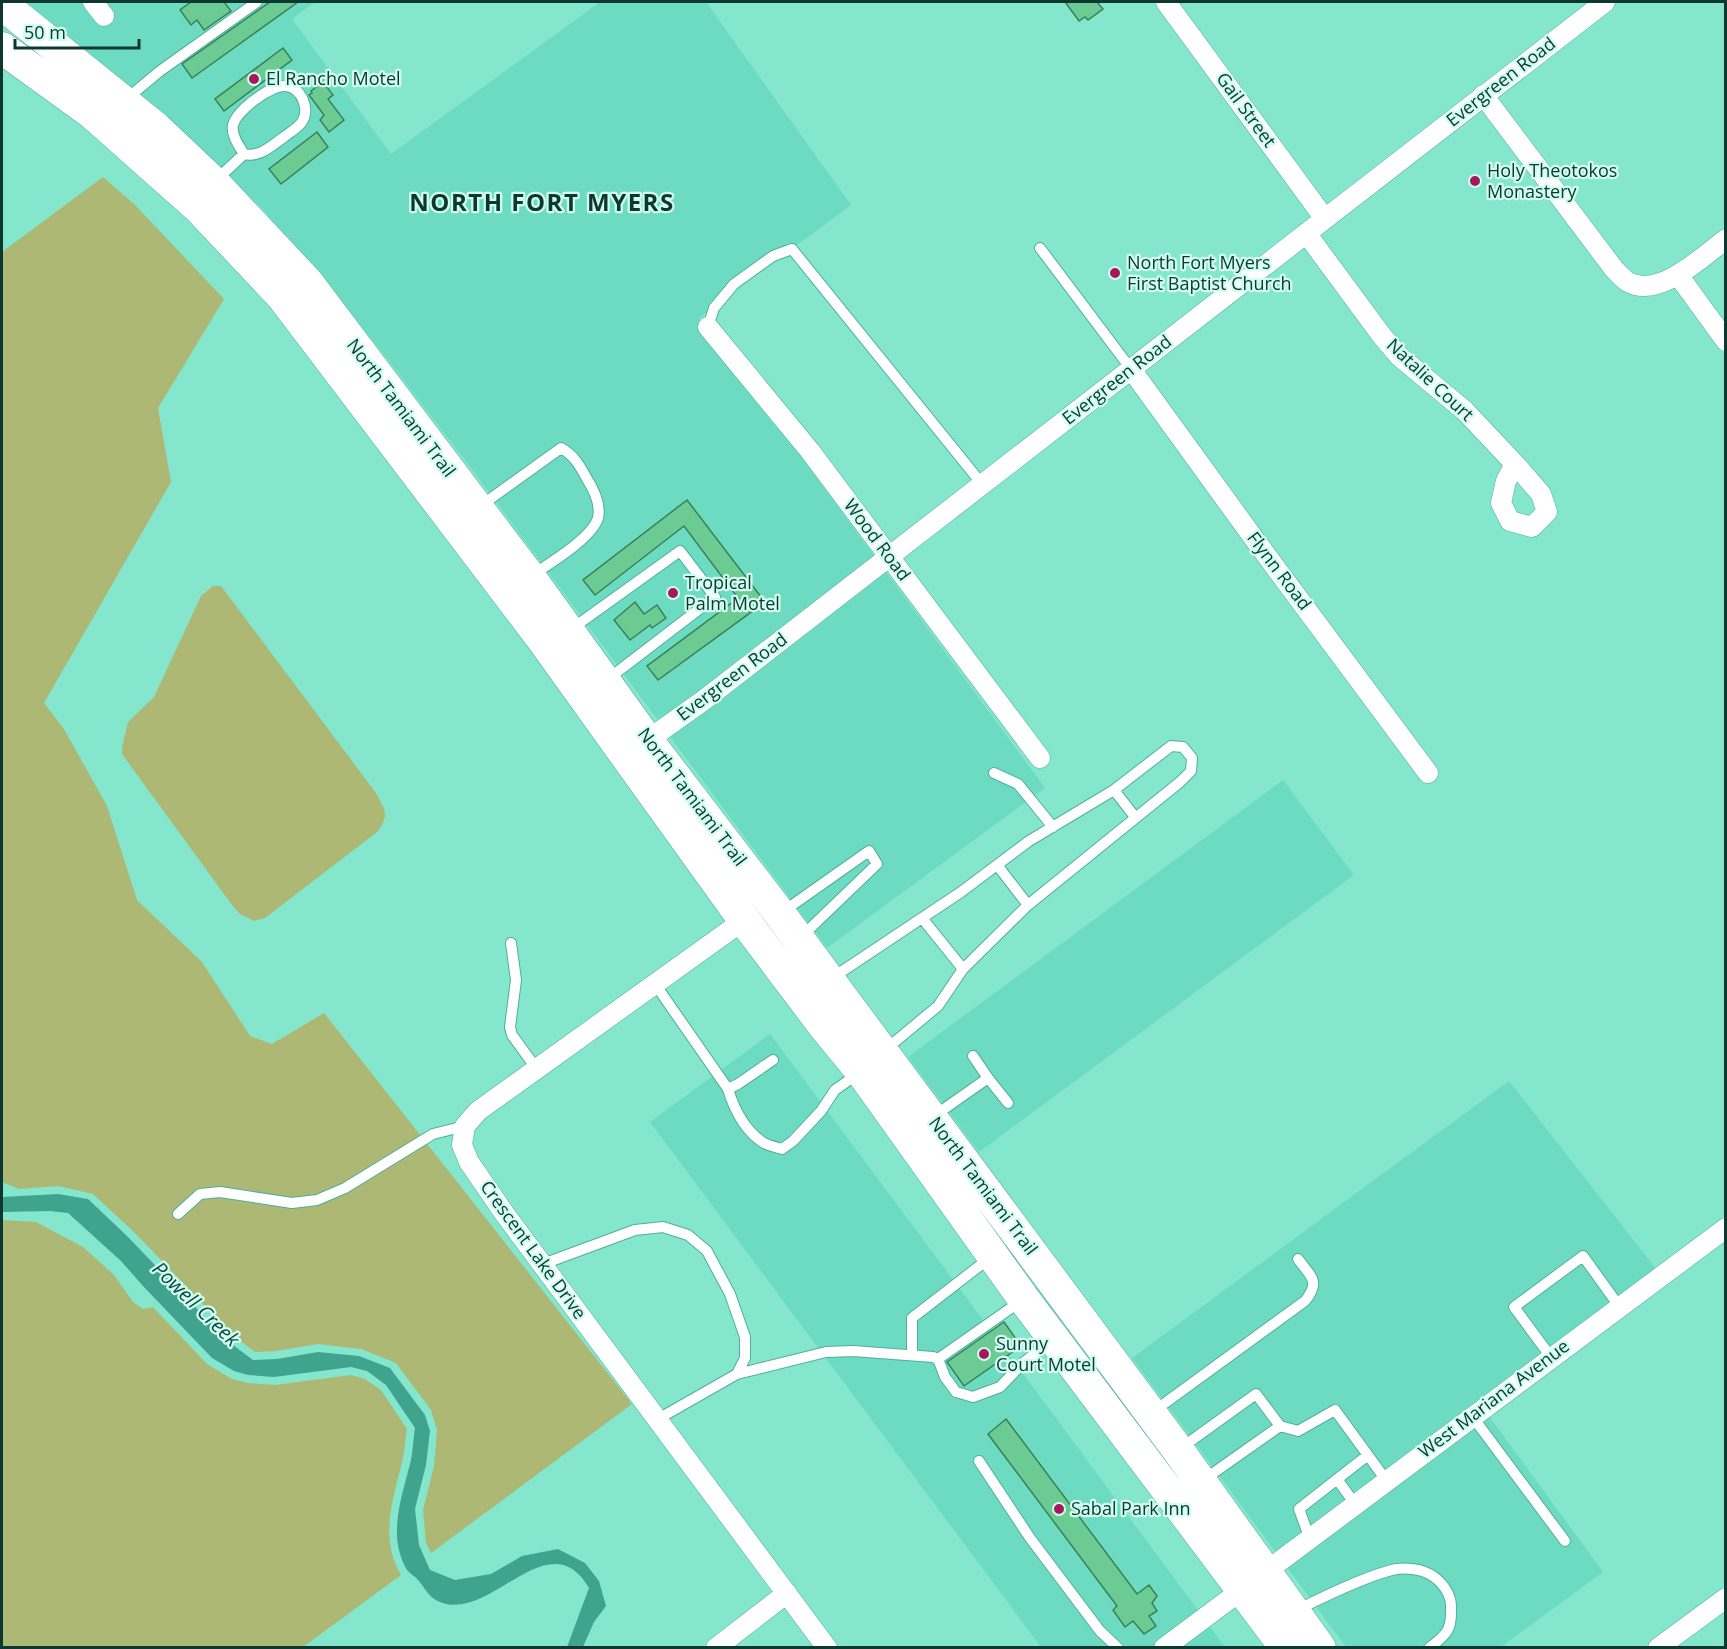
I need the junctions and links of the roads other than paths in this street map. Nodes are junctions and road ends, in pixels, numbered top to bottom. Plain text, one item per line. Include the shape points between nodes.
1 (257, 2) edge
2 (1166, 2) edge
3 (1605, 2) edge
4 (10, 9) edge
5 (2, 48) edge
6 (1483, 95) junction
7 (124, 101) junction
8 (244, 154) junction
9 (213, 182) junction
10 (1325, 219) junction
11 (1306, 233) junction
12 (1725, 239) edge
13 (1040, 248) dead end
14 (1678, 275) junction
15 (708, 327) joint
16 (1725, 341) edge
17 (343, 353) junction
18 (1131, 369) junction
19 (1515, 464) dead end
20 (982, 484) junction
21 (477, 509) junction
22 (889, 556) junction
23 (529, 576) junction
24 (568, 631) junction
25 (606, 681) junction
26 (637, 748) junction
27 (1040, 758) dead end
28 (994, 773) dead end
29 (1428, 773) dead end
30 (1114, 790) junction
31 (1135, 817) junction
32 (1053, 827) junction
33 (997, 865) junction
34 (1028, 905) junction
35 (780, 914) junction
36 (922, 918) junction
37 (744, 920) junction
38 (799, 939) junction
39 (511, 943) dead end
40 (963, 969) junction
41 (829, 980) junction
42 (655, 984) junction
43 (973, 1056) dead end
44 (773, 1060) dead end
45 (872, 1061) junction
46 (536, 1068) junction
47 (988, 1078) junction
48 (728, 1089) junction
49 (1008, 1103) dead end
50 (932, 1118) junction
51 (465, 1126) junction
52 (905, 1135) junction
53 (977, 1179) junction
54 (959, 1209) junction
55 (178, 1214) dead end
56 (1725, 1228) edge
57 (994, 1255) junction
58 (1034, 1255) junction
59 (1298, 1259) dead end
60 (543, 1264) junction
61 (1023, 1299) junction
62 (1619, 1306) junction
63 (1054, 1339) junction
64 (912, 1355) junction
65 (1551, 1357) junction
66 (938, 1359) junction
67 (737, 1374) junction
68 (1151, 1413) junction
69 (1472, 1416) junction
70 (658, 1419) junction
71 (1280, 1426) junction
72 (1178, 1450) junction
73 (1368, 1455) junction
74 (979, 1461) dead end
75 (1337, 1479) junction
76 (1386, 1480) junction
77 (1202, 1482) junction
78 (1355, 1504) junction
79 (1310, 1539) junction
80 (1565, 1541) dead end
81 (1254, 1581) junction
82 (787, 1593) junction
83 (1725, 1598) edge
84 (1294, 1612) junction
85 (1170, 1646) edge
86 (716, 1647) edge
87 (827, 1647) edge
88 (1118, 1647) edge
89 (1286, 1647) edge
90 (1311, 1647) edge
91 (1320, 1647) edge
92 (1429, 1647) edge
93 (1658, 1647) edge

1 - 7 lane via 160,70
2 - 10 street, Gail Street
3 - 6 street, Evergreen Road
4 - 7 main road, North Tamiami Trail
5 - 17 main road via 92,113 199,208 282,296 307,312 328,337 339,341
6 - 10 street, Evergreen Road
6 - 14 street via 1614,269 1628,282 1646,286
7 - 9 main road, North Tamiami Trail
8 - 8 lane via 260,154 296,129 303,120 306,104 298,92 288,86 274,86 238,114 232,126
8 - 9 lane
9 - 17 main road, North Tamiami Trail via 307,282
10 - 11 street, Evergreen Road
11 - 18 street, Evergreen Road
11 - 19 street, Natalie Court via 1399,356 1466,411
12 - 14 street
13 - 18 lane
14 - 16 street
15 - 20 lane via 714,308 734,284 773,256 792,249
15 - 22 street, Wood Road
17 - 21 main road, North Tamiami Trail via 401,407
17 - 26 main road, North Tamiami Trail via 533,627
18 - 20 street, Evergreen Road
18 - 29 street, Flynn Road
20 - 22 street, Evergreen Road
21 - 23 main road, North Tamiami Trail
21 - 23 lane via 561,448 571,453 594,489 598,518 570,549
22 - 26 street, Evergreen Road
22 - 27 street, Wood Road
23 - 24 main road, North Tamiami Trail
24 - 25 main road, North Tamiami Trail
24 - 25 lane via 680,551 715,597
25 - 26 main road, North Tamiami Trail
26 - 35 main road, North Tamiami Trail
26 - 37 main road, North Tamiami Trail
28 - 32 lane via 1018,784
30 - 31 lane
30 - 31 lane via 1171,746 1184,747 1192,758 1191,771
30 - 32 lane
31 - 34 lane
32 - 33 lane
33 - 34 lane
33 - 36 lane
34 - 40 lane
35 - 38 main road, North Tamiami Trail
35 - 38 lane via 868,851 877,864
36 - 40 lane
36 - 41 lane
37 - 42 street
37 - 45 main road, North Tamiami Trail via 824,1026
38 - 41 main road, North Tamiami Trail
39 - 46 lane via 516,980 510,1027
40 - 45 lane via 938,1006
41 - 45 main road, North Tamiami Trail
42 - 46 street
42 - 48 lane
43 - 47 lane
44 - 48 lane
45 - 48 lane via 835,1090 821,1111 782,1149 764,1144 742,1122
45 - 50 main road, North Tamiami Trail
45 - 52 main road, North Tamiami Trail
46 - 51 street via 478,1111
47 - 49 lane
47 - 50 lane
50 - 53 main road, North Tamiami Trail
51 - 55 lane via 434,1134 345,1188 317,1200 292,1203 220,1192 201,1194
51 - 60 street, Crescent Lake Drive via 462,1144 469,1162
52 - 53 main road via 922,1143 952,1173 964,1179
52 - 54 main road, North Tamiami Trail
53 - 58 main road, North Tamiami Trail
54 - 57 main road, North Tamiami Trail
54 - 58 main road via 985,1216 1011,1245 1024,1254
56 - 62 street, West Mariana Avenue
57 - 61 main road, North Tamiami Trail
57 - 64 lane via 912,1318
58 - 68 main road, North Tamiami Trail
59 - 68 lane via 1314,1285 1305,1302
60 - 67 lane via 635,1230 663,1227 688,1235 707,1251 730,1294 745,1337 746,1358
60 - 70 street, Crescent Lake Drive
61 - 63 main road, North Tamiami Trail
61 - 66 lane
62 - 65 street, West Mariana Avenue
62 - 65 lane via 1583,1256 1514,1307
63 - 66 lane via 1028,1358 1000,1387 973,1397 956,1392
63 - 81 main road, North Tamiami Trail via 1194,1524 1209,1531
64 - 66 lane
64 - 67 lane via 826,1352
65 - 69 street, West Mariana Avenue
67 - 70 lane
68 - 72 main road, North Tamiami Trail
69 - 76 street, West Mariana Avenue
69 - 80 lane
70 - 82 street, Crescent Lake Drive
71 - 72 lane via 1256,1394
71 - 73 lane via 1298,1431 1335,1410
71 - 77 lane
72 - 77 main road, North Tamiami Trail
73 - 75 lane
73 - 76 lane
74 - 88 lane via 1030,1538 1100,1631
75 - 78 lane
75 - 79 lane via 1299,1509
76 - 78 street, West Mariana Avenue
77 - 81 main road, North Tamiami Trail
78 - 79 street, West Mariana Avenue
79 - 81 street, West Mariana Avenue
81 - 84 main road, North Tamiami Trail
81 - 85 street, West Mariana Avenue
81 - 89 main road, North Tamiami Trail
81 - 90 main road, North Tamiami Trail via 1266,1603
82 - 86 street
82 - 87 street, Crescent Lake Drive
83 - 93 street
84 - 91 main road, North Tamiami Trail
84 - 92 lane via 1396,1569 1425,1572 1435,1577 1451,1600 1450,1628

